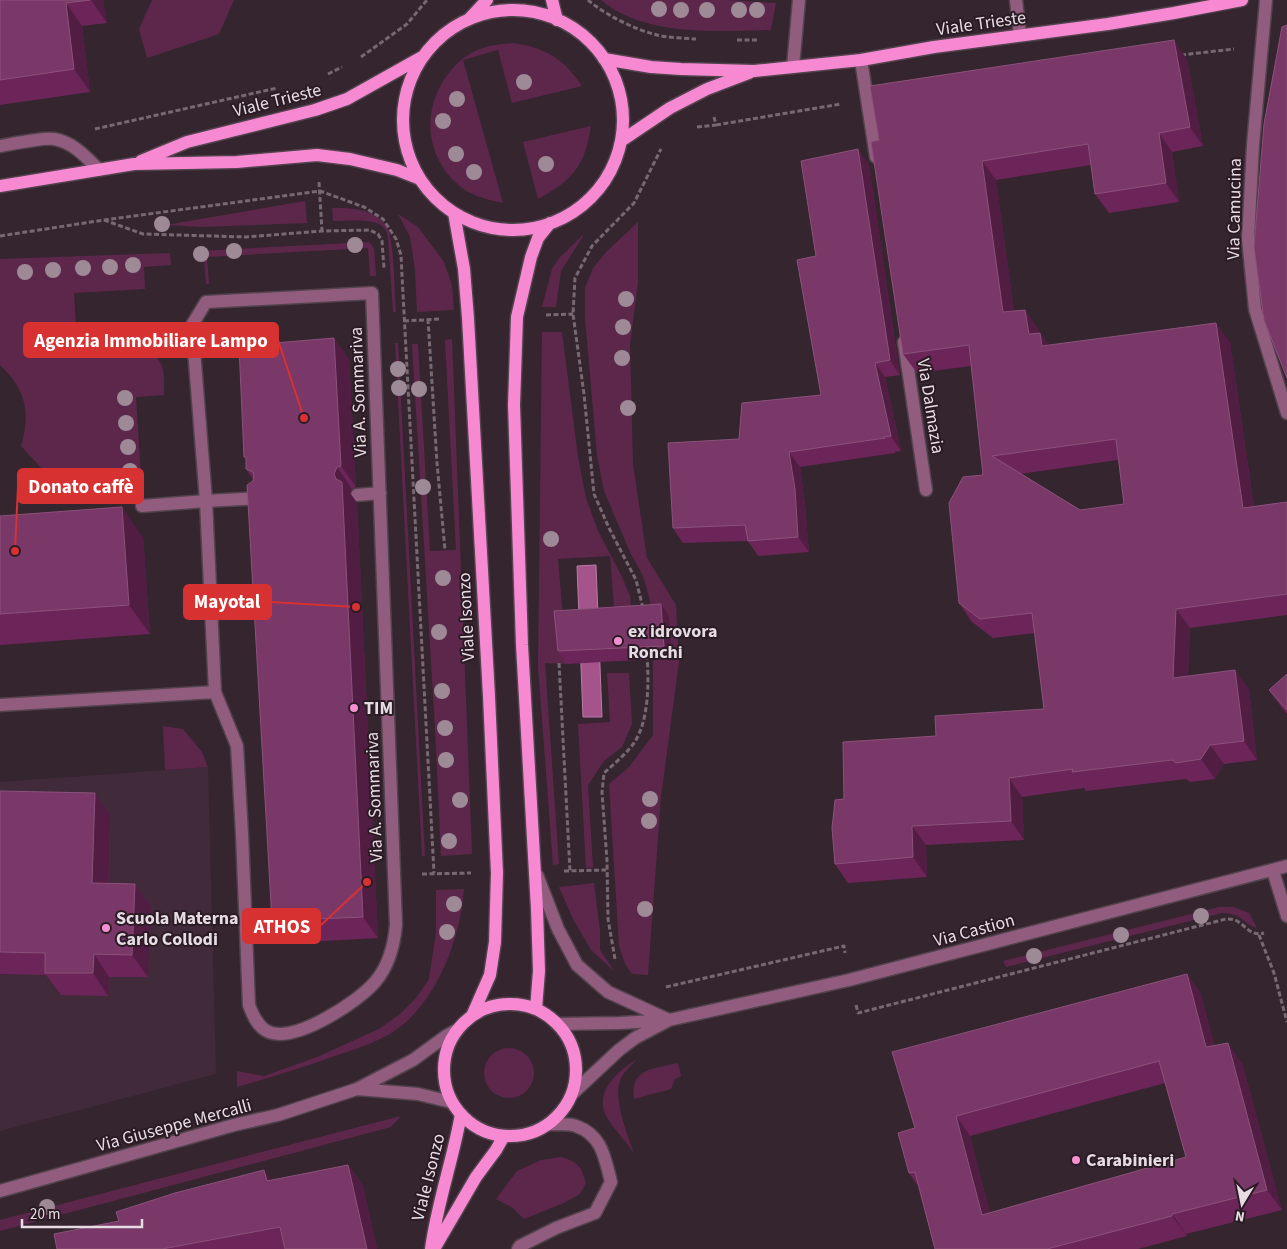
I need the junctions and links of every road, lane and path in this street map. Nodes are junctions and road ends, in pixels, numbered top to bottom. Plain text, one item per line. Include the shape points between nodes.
1 (427, 0) edge
2 (487, 0) edge
3 (552, 0) edge
4 (588, 0) edge
5 (799, 0) edge
6 (1016, 0) edge
7 (1242, 0) edge
8 (1266, 0) edge
9 (469, 19) junction
10 (558, 20) junction
11 (796, 31) junction
12 (1020, 35) junction
13 (732, 40) dead end
14 (1261, 47) junction
15 (422, 56) junction
16 (1173, 56) edge
17 (604, 59) junction
18 (861, 60) junction
19 (354, 62) dead end
20 (346, 65) dead end
21 (793, 67) junction
22 (704, 70) junction
23 (754, 72) junction
24 (322, 77) dead end
25 (707, 89) junction
26 (867, 100) junction
27 (716, 124) junction
28 (696, 128) dead end
29 (621, 140) junction
30 (0, 146) edge
31 (662, 147) dead end
32 (134, 164) junction
33 (877, 168) edge
34 (99, 170) junction
35 (420, 179) junction
36 (0, 186) edge
37 (320, 192) junction
38 (454, 213) junction
39 (104, 220) junction
40 (550, 223) junction
41 (0, 236) edge
42 (428, 319) dead end
43 (902, 334) edge
44 (1287, 414) edge
45 (926, 490) dead end
46 (380, 492) junction
47 (357, 495) dead end
48 (261, 498) edge
49 (206, 501) junction
50 (142, 506) dead end
51 (445, 550) dead end
52 (643, 610) edge
53 (647, 654) edge
54 (559, 663) edge
55 (215, 692) junction
56 (0, 705) edge
57 (1287, 866) edge
58 (1273, 870) junction
59 (570, 871) dead end
60 (535, 872) junction
61 (434, 873) dead end
62 (1287, 916) edge
63 (618, 965) dead end
64 (849, 980) junction
65 (660, 987) dead end
66 (536, 1009) junction
67 (472, 1016) junction
68 (669, 1020) junction
69 (1287, 1022) edge
70 (557, 1024) junction
71 (457, 1030) junction
72 (356, 1089) junction
73 (573, 1093) junction
74 (451, 1102) junction
75 (461, 1114) junction
76 (549, 1124) junction
77 (504, 1136) junction
78 (0, 1191) edge
79 (432, 1249) edge
80 (518, 1249) edge

1 - 19 path via 407,24
2 - 9 main road
3 - 10 main road
4 - 22 path via 629,24 658,36 703,40
5 - 11 street
6 - 12 street
7 - 12 main road, Viale Trieste via 1164,15
8 - 14 street, Via Camucina
9 - 10 main road, Viale Trieste via 498,11 528,11
9 - 15 main road, Viale Trieste via 451,29
10 - 17 main road, Viale Trieste via 576,30
11 - 13 path via 778,40
11 - 21 street
12 - 18 main road, Viale Trieste
14 - 16 path
14 - 44 street, Via Camucina via 1248,239 1255,310
15 - 32 main road, Viale Trieste via 347,99 187,142
15 - 35 main road, Viale Trieste via 408,86 403,118 406,150
17 - 22 main road, Viale Trieste via 651,67
17 - 29 main road, Viale Trieste via 613,74 622,106
18 - 21 main road, Viale Trieste
18 - 26 street
20 - 24 path
21 - 23 main road, Viale Trieste
22 - 23 main road, Viale Trieste
23 - 25 main road, Viale Trieste
25 - 27 path
25 - 29 main road, Viale Trieste via 670,108
26 - 27 path
26 - 33 street
27 - 28 path
29 - 40 main road, Viale Trieste via 608,176 597,191 568,216
30 - 34 street via 53,138 69,144
31 - 52 path via 634,203 592,246 575,278 573,314 594,494 636,580
32 - 34 main road, Viale Trieste
32 - 35 main road, Viale Trieste via 237,162 317,155 350,159
34 - 36 main road, Viale Trieste
35 - 38 main road, Viale Trieste via 435,198
37 - 39 path
37 - 39 path via 322,231 246,237 143,234
37 - 61 path via 364,207 383,219 391,229 401,255
38 - 40 main road, Viale Trieste via 491,228 531,229
38 - 67 main road, Viale Isonzo via 464,269 468,318 496,873 495,942 490,975
39 - 41 path
40 - 60 main road via 538,238 531,257 516,317 514,405 522,645
42 - 51 path
43 - 45 street, Via Dalmazia
46 - 47 street
46 - 49 street, Via A. Sommariva via 372,293 206,302 192,325
46 - 55 street, Via A. Sommariva via 396,925 394,945 376,982 311,1027 291,1033 271,1033 259,1025 249,1005 237,746
48 - 49 street
49 - 50 street
49 - 55 street, Via A. Sommariva
53 - 63 path via 644,721 634,742 604,773 602,792 608,919 613,956
54 - 59 path
55 - 56 street
57 - 58 street, Via Castion
58 - 62 street
58 - 64 street, Via Castion
60 - 66 main road via 539,971
60 - 68 street via 577,965 608,992
64 - 65 path via 844,946
64 - 68 street, Via Castion
64 - 69 path via 858,1013 1226,919 1236,920 1259,935 1274,973
66 - 67 main road, Viale Isonzo via 514,1004 492,1006
66 - 70 main road, Viale Isonzo
67 - 71 main road, Viale Isonzo
68 - 70 street, Via Castion
68 - 73 street, Via Castion via 630,1042
70 - 73 main road, Viale Isonzo via 575,1056
71 - 72 street, Via Giuseppe Mercalli via 413,1060
71 - 74 main road, Viale Isonzo via 448,1047 444,1065 445,1084
72 - 74 street, Via Giuseppe Mercalli via 418,1094
72 - 78 street, Via Giuseppe Mercalli via 278,1115
73 - 76 main road, Viale Isonzo via 563,1111
74 - 75 main road, Viale Isonzo
75 - 77 main road, Viale Isonzo via 480,1129
75 - 79 main road, Viale Isonzo via 434,1225
76 - 77 main road, Viale Isonzo via 520,1136
76 - 80 street via 575,1125 594,1136 603,1152 611,1182 595,1213 556,1228
77 - 79 main road, Viale Isonzo

